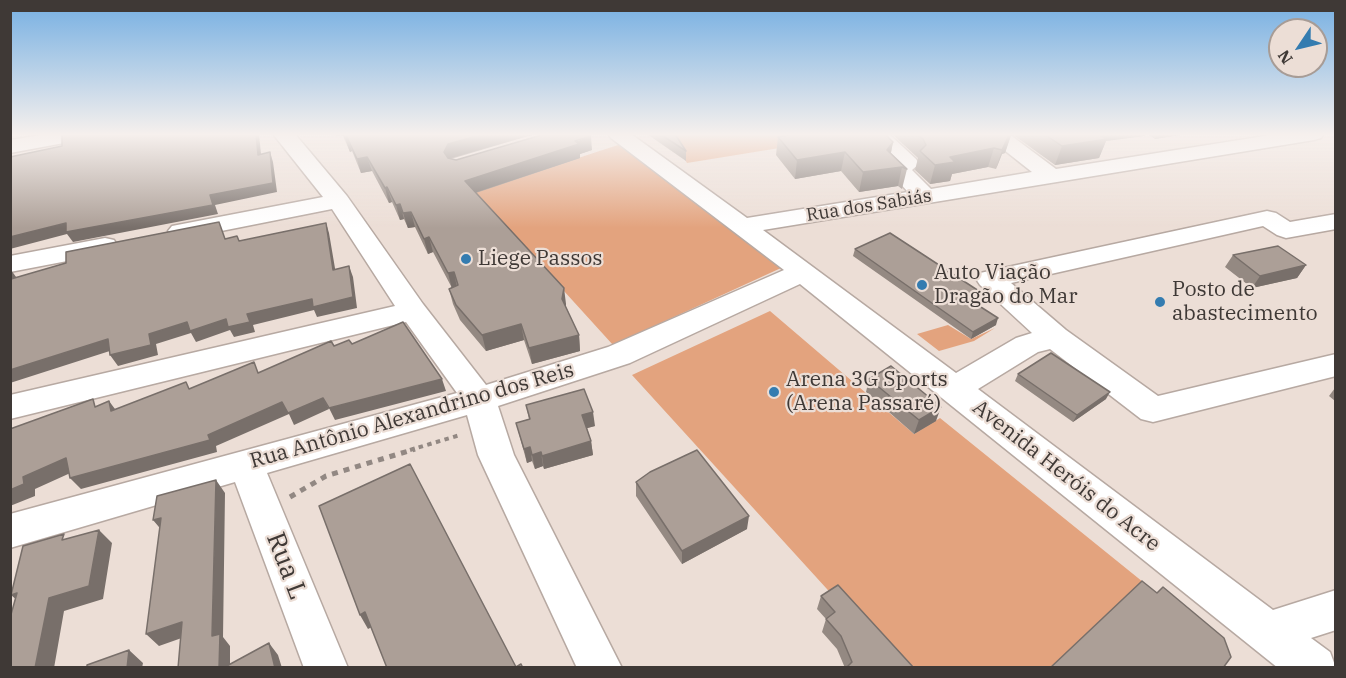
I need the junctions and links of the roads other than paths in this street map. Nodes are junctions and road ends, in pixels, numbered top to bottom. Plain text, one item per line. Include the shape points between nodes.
1 (310, 166) edge
2 (661, 166) edge
3 (901, 166) edge
4 (1037, 166) edge
5 (1116, 166) edge
6 (1051, 176) junction
7 (925, 186) junction
8 (339, 201) junction
9 (1335, 221) edge
10 (743, 226) junction
11 (10, 264) edge
12 (803, 272) junction
13 (413, 311) junction
14 (1055, 337) junction
15 (1335, 365) edge
16 (951, 387) junction
17 (10, 407) edge
18 (483, 411) junction
19 (246, 465) junction
20 (10, 531) edge
21 (1335, 610) edge
22 (1269, 632) junction
23 (1310, 666) edge
24 (326, 668) edge
25 (600, 668) edge

1 - 8 street
2 - 10 street, Avenida Heróis do Acre
3 - 7 street via 896,167
4 - 6 street
5 - 6 street, Rua dos Sabiás
6 - 7 street, Rua dos Sabiás
7 - 10 street, Rua dos Sabiás
8 - 11 street
8 - 13 street
9 - 14 street via 1286,230 1267,218 990,279
10 - 12 street, Avenida Heróis do Acre
12 - 16 street, Avenida Heróis do Acre
12 - 18 street, Rua Antônio Alexandrino dos Reis via 620,355
13 - 17 street
13 - 18 street
14 - 15 street via 1153,410
14 - 16 street via 1027,345
16 - 22 street, Avenida Heróis do Acre
18 - 19 street, Rua Antônio Alexandrino dos Reis
18 - 25 street via 496,455
19 - 20 street, Rua Antônio Alexandrino dos Reis
19 - 24 street, Rua L
21 - 22 street
22 - 23 street, Avenida Heróis do Acre

